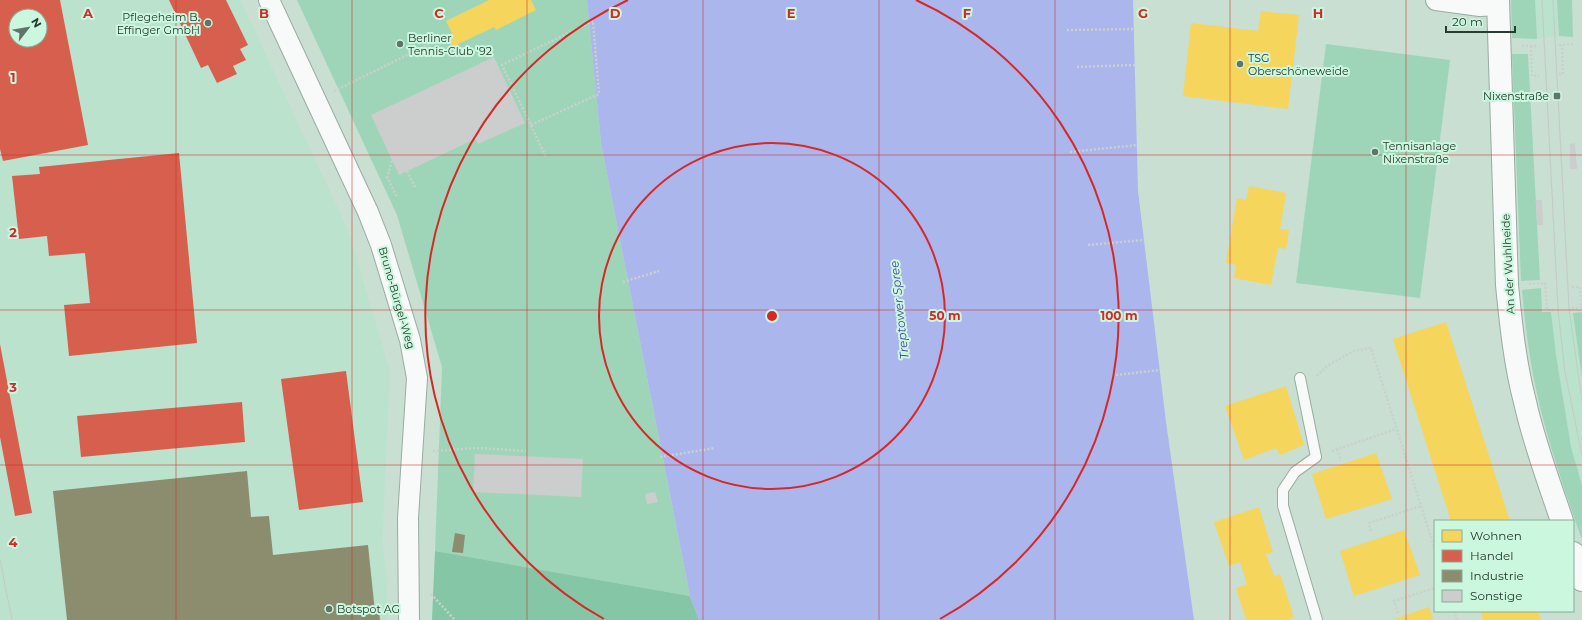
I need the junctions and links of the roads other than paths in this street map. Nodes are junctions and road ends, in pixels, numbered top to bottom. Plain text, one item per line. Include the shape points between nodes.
1 (269, 0) edge
2 (1436, 0) edge
3 (1498, 3) edge
4 (1300, 378) dead end
5 (1562, 520) edge
6 (1574, 556) edge
7 (1582, 580) edge
8 (409, 620) edge
9 (1317, 620) edge

1 - 8 street, Bruno-Bürgel-Weg via 368,212 381,245 410,340 417,378 408,518
2 - 3 street via 1480,6
3 - 5 main road, An der Wuhlheide via 1511,328 1525,402
4 - 9 lane via 1316,457 1295,472 1283,490 1283,506
6 - 7 main road

